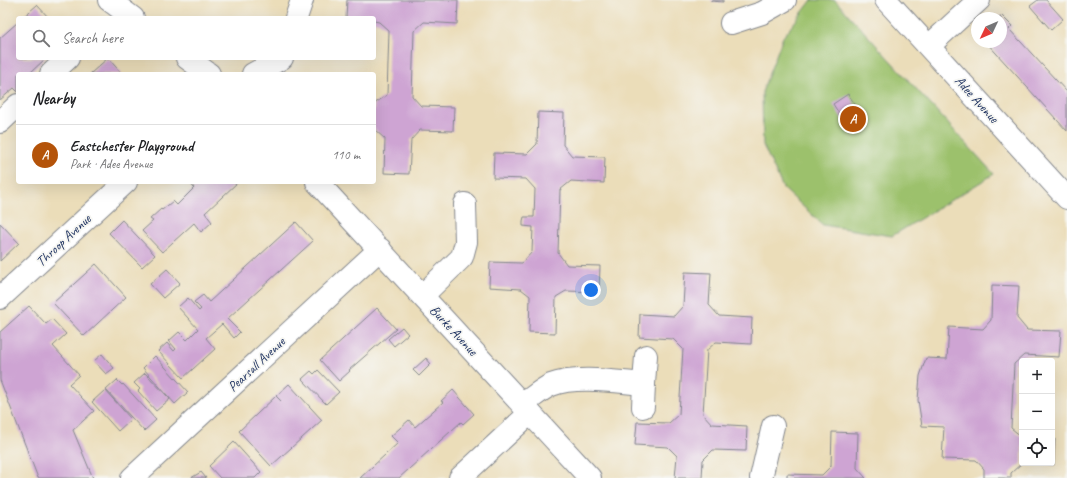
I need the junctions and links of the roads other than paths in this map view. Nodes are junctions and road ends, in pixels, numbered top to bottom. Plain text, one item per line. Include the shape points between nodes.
1 (109, 0) edge
2 (302, 0) edge
3 (785, 0) edge
4 (886, 0) edge
5 (979, 0) edge
6 (130, 16) edge
7 (297, 16) edge
8 (731, 23) dead end
9 (929, 46) junction
10 (66, 60) edge
11 (190, 60) edge
12 (278, 60) edge
13 (53, 72) edge
14 (206, 72) edge
15 (257, 72) edge
16 (16, 107) edge
17 (0, 122) edge
18 (124, 184) edge
19 (319, 184) edge
20 (1067, 198) edge
21 (465, 204) dead end
22 (380, 249) junction
23 (423, 295) junction
24 (0, 298) edge
25 (646, 356) dead end
26 (644, 384) junction
27 (643, 407) dead end
28 (527, 409) junction
29 (773, 426) dead end
30 (132, 478) edge
31 (460, 478) edge
32 (590, 478) edge
33 (761, 478) edge

1 - 6 street
2 - 7 street
3 - 8 street via 762,13
4 - 9 street, Adee Avenue
5 - 9 street
9 - 20 street, Adee Avenue
10 - 13 street
11 - 14 street
12 - 15 street
16 - 17 street
18 - 24 street, Throop Avenue
19 - 22 street, Burke Avenue
21 - 23 street via 466,242 462,257
22 - 23 street, Burke Avenue
22 - 30 street, Pearsall Avenue
23 - 28 street, Burke Avenue
25 - 26 street
26 - 27 street
26 - 28 street via 571,381 551,385
28 - 31 street
28 - 32 street, Burke Avenue
29 - 33 street

